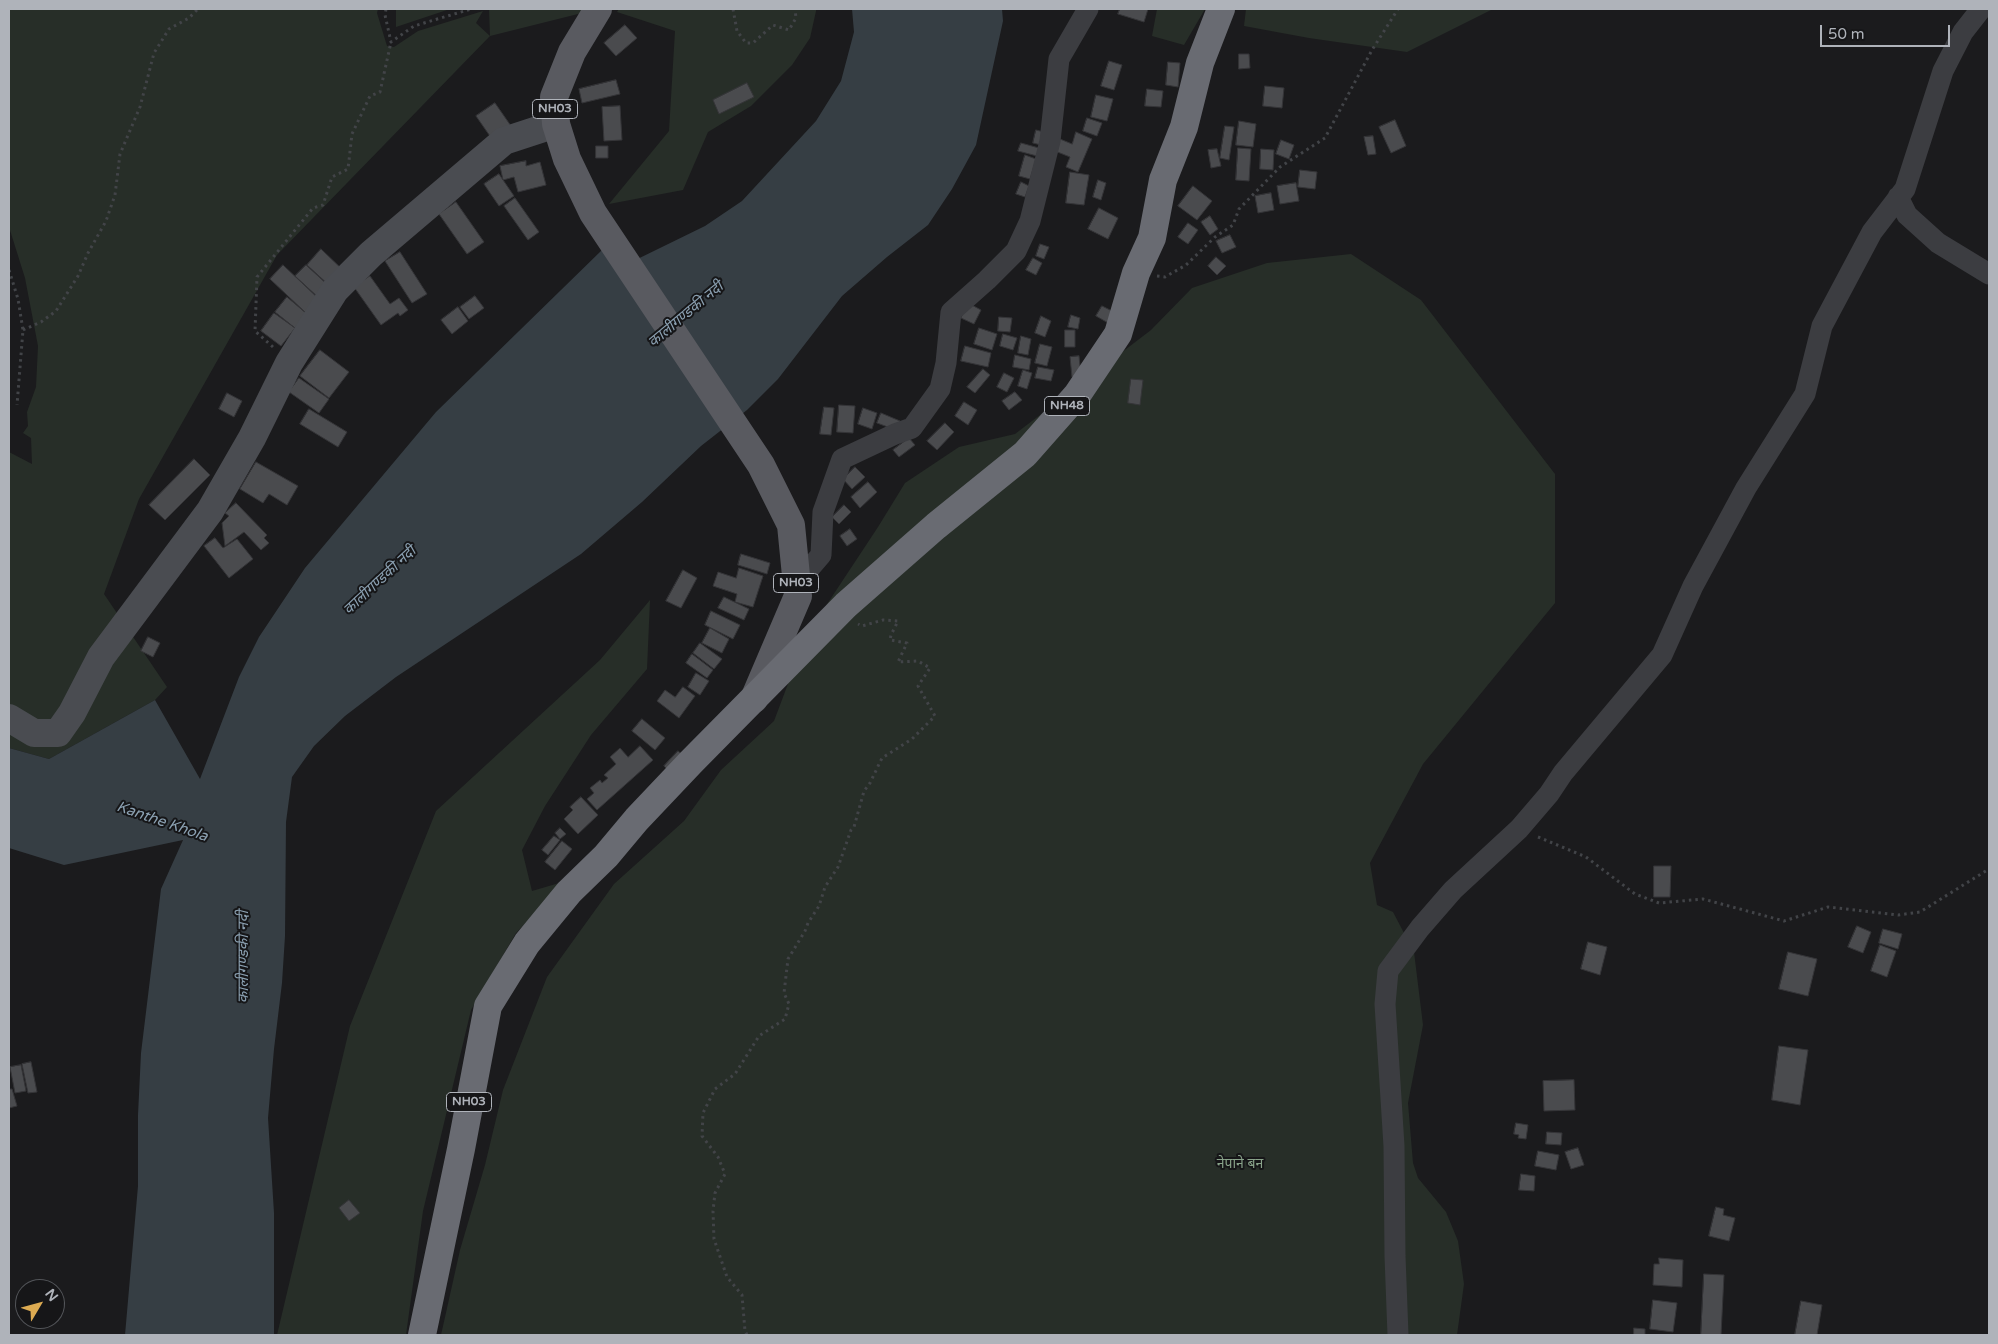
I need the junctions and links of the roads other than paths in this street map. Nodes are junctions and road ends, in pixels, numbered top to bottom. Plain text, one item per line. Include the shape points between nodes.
1 (598, 9) edge
2 (1088, 9) edge
3 (1221, 9) edge
4 (1981, 9) edge
5 (556, 124) junction
6 (1898, 197) junction
7 (1989, 274) edge
8 (796, 583) junction
9 (753, 699) junction
10 (9, 718) edge
11 (422, 1335) edge
12 (1398, 1335) edge

1 - 5 main road, NH03 via 562,72 554,97
2 - 8 street via 1058,59 1050,141 1030,221 1016,251 951,312 940,389 912,428 842,459 823,512 821,555
3 - 9 highway, NH48 via 1200,63 1184,127 1163,180 1152,238 1136,273 1118,334 1071,402 1025,454 846,605
4 - 6 street via 1963,32 1943,70 1906,189
5 - 8 main road, NH03 via 567,159 593,214 761,465 791,525
5 - 10 main road via 504,141 371,254 335,290 288,363 252,438 210,511 101,657 58,734 34,733
6 - 7 street via 1907,215 1938,243
6 - 12 street via 1872,232 1822,326 1805,394 1746,488 1693,586 1662,655 1520,829 1453,890 1388,971 1386,1004 1394,1146
8 - 9 main road, NH03 via 798,596
9 - 11 highway, NH03 via 569,892 527,943 488,1006

